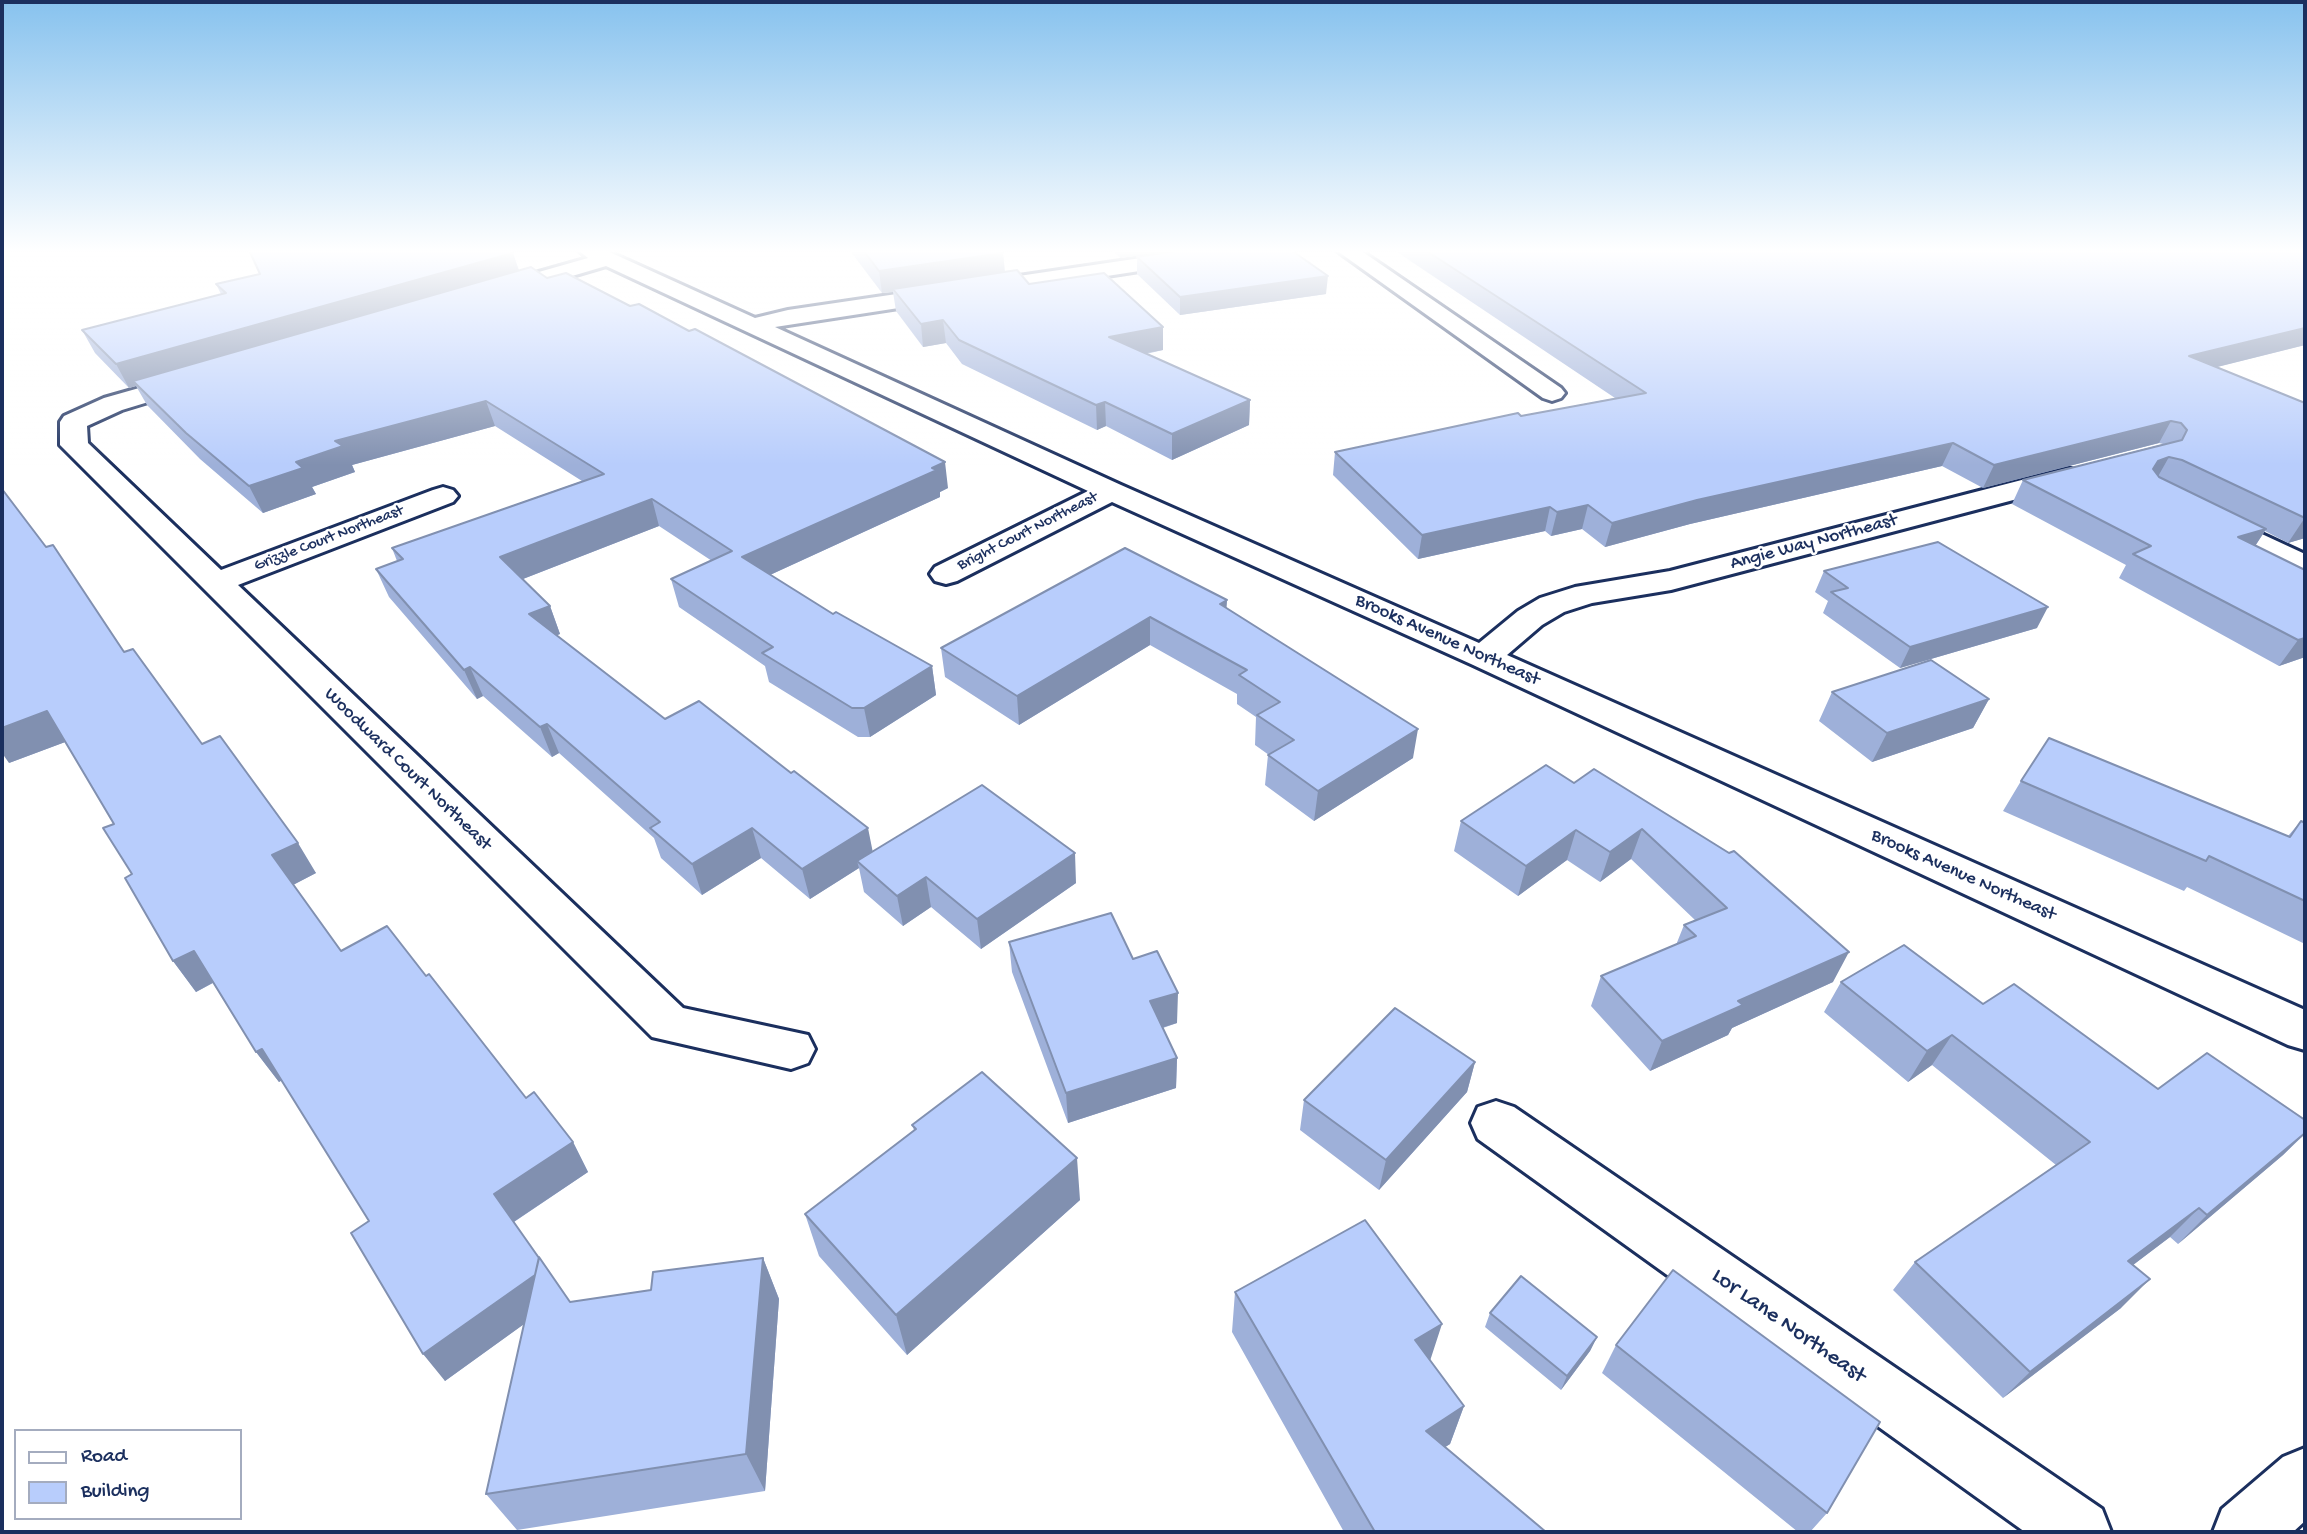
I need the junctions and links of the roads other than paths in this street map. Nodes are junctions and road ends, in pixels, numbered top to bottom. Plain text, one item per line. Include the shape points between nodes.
1 (749, 322) edge
2 (770, 322) edge
3 (1449, 322) edge
4 (757, 325) junction
5 (219, 372) edge
6 (1552, 393) dead end
7 (2091, 472) edge
8 (1111, 491) junction
9 (443, 496) dead end
10 (2181, 504) edge
11 (2305, 566) edge
12 (946, 574) dead end
13 (215, 583) junction
14 (1483, 656) junction
15 (2305, 1031) edge
16 (791, 1049) dead end
17 (1496, 1123) dead end
18 (2305, 1479) edge
19 (2080, 1532) edge
20 (2245, 1532) edge

1 - 4 street, Brooks Avenue Northeast
2 - 4 street
3 - 6 street
4 - 8 street, Brooks Avenue Northeast
5 - 13 street, Woodward Court Northeast via 113,404 73,422 74,446
7 - 14 street, Angie Way Northeast via 1671,580 1587,594 1530,618
8 - 12 street, Bright Court Northeast
8 - 14 street, Brooks Avenue Northeast
9 - 13 street, Grizzle Court Northeast
10 - 11 street
13 - 16 street, Woodward Court Northeast via 669,1024
14 - 15 street, Brooks Avenue Northeast
17 - 19 street, Lor Lane Northeast
18 - 20 street

